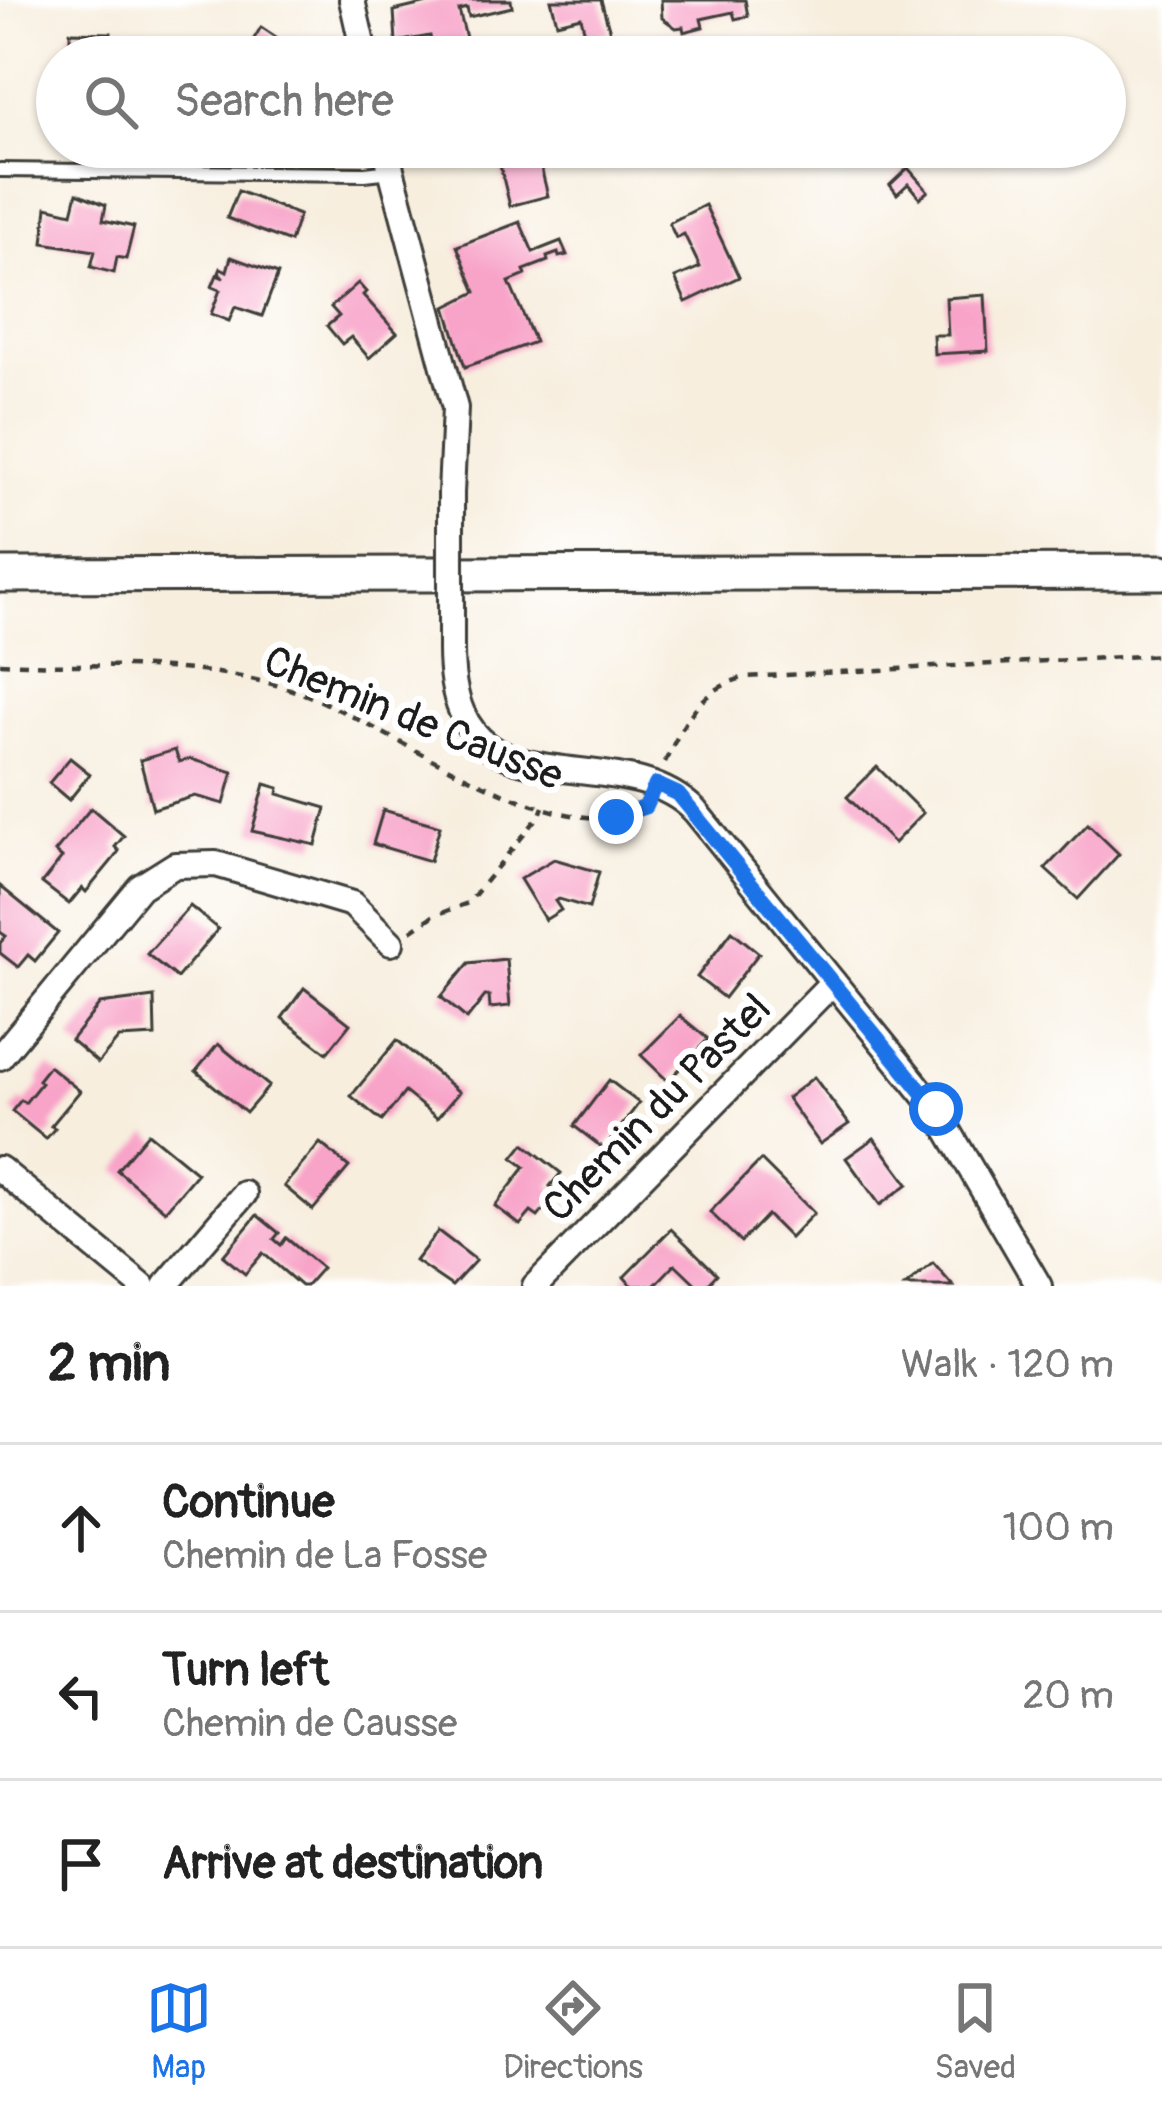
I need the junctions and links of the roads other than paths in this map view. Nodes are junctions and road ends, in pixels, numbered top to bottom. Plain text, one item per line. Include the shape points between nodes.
1 (352, 0) edge
2 (360, 36) edge
3 (374, 168) edge
4 (390, 168) edge
5 (0, 170) edge
6 (1162, 572) edge
7 (0, 575) edge
8 (391, 943) road end
9 (833, 982) junction
10 (0, 1058) edge
11 (0, 1169) edge
12 (244, 1194) dead end
13 (142, 1286) edge
14 (165, 1286) edge
15 (535, 1286) edge
16 (1039, 1286) edge

1 - 2 street
3 - 5 lane
4 - 9 street, bridge via 455,409 452,685 462,716 504,756 678,794
6 - 7 main road
8 - 10 street via 352,904 217,864 176,865 140,886
9 - 15 street, Chemin du Pastel
9 - 16 street via 936,1109
11 - 13 street
12 - 14 street

